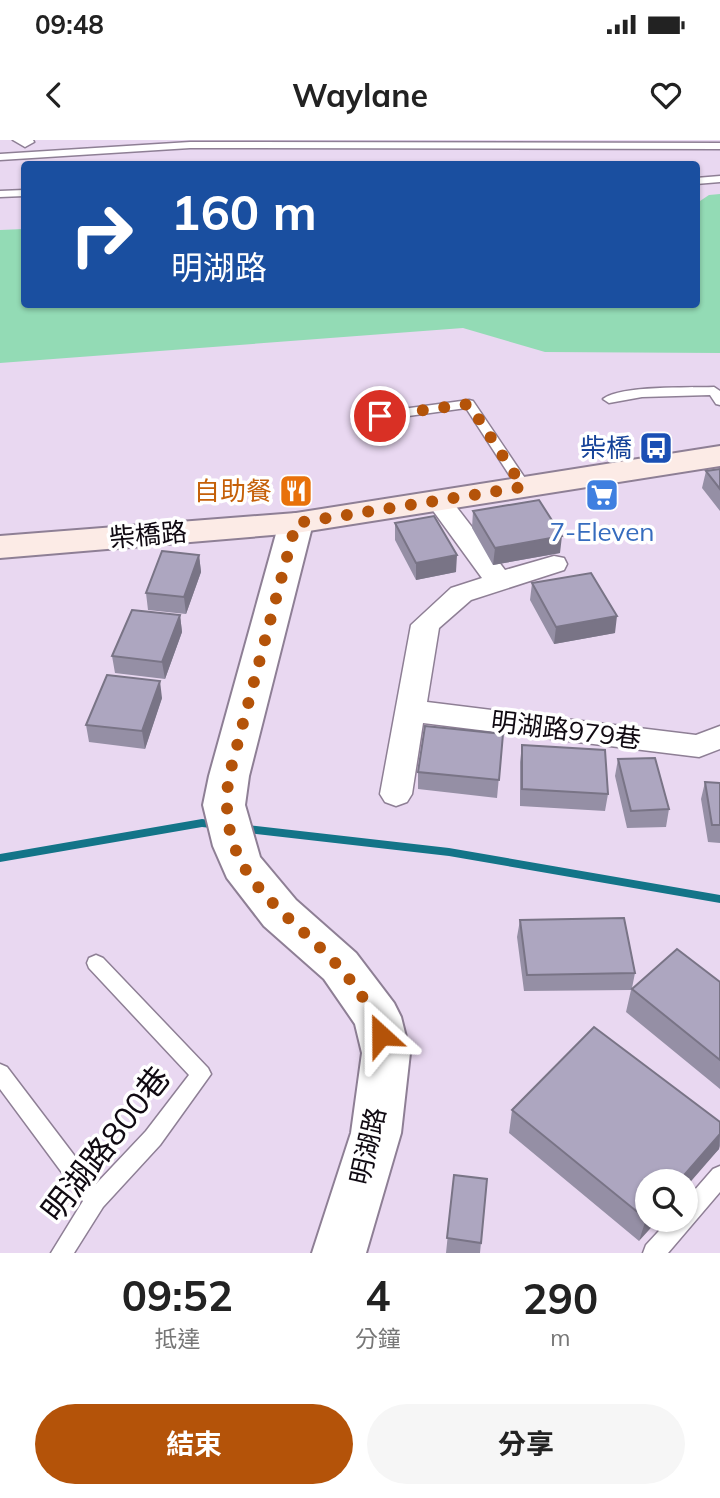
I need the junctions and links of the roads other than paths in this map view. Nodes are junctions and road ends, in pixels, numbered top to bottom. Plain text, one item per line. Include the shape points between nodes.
1 (262, 141) edge
2 (720, 146) edge
3 (0, 157) edge
4 (720, 179) edge
5 (700, 181) edge
6 (21, 193) edge
7 (0, 194) edge
8 (609, 399) dead end
9 (720, 401) edge
10 (358, 419) dead end
11 (720, 456) edge
12 (523, 487) junction
13 (439, 500) junction
14 (296, 523) junction
15 (0, 547) edge
16 (554, 564) dead end
17 (499, 581) junction
18 (410, 711) junction
19 (720, 737) edge
20 (396, 794) dead end
21 (96, 963) dead end
22 (0, 1073) edge
23 (720, 1176) edge
24 (95, 1200) junction
25 (698, 1202) edge
26 (672, 1232) edge
27 (62, 1253) edge
28 (339, 1253) edge
29 (654, 1253) edge

1 - 2 lane
1 - 3 lane
4 - 5 lane
6 - 7 lane
8 - 9 lane via 714,391
10 - 12 lane via 469,404
11 - 12 main road
12 - 13 main road
13 - 14 main road
13 - 17 street
14 - 15 main road, 柴橋路
14 - 28 street, 明湖路 via 229,776 229,826 243,866 281,913 340,966 377,1017 386,1053 376,1133
16 - 17 street
17 - 18 street via 461,594 425,625
18 - 19 street, 明湖路979巷 via 699,746
18 - 20 street
21 - 24 lane, 明湖路800巷 via 201,1074 153,1138
22 - 24 lane
23 - 25 lane
24 - 27 lane, 明湖路800巷
26 - 29 lane

